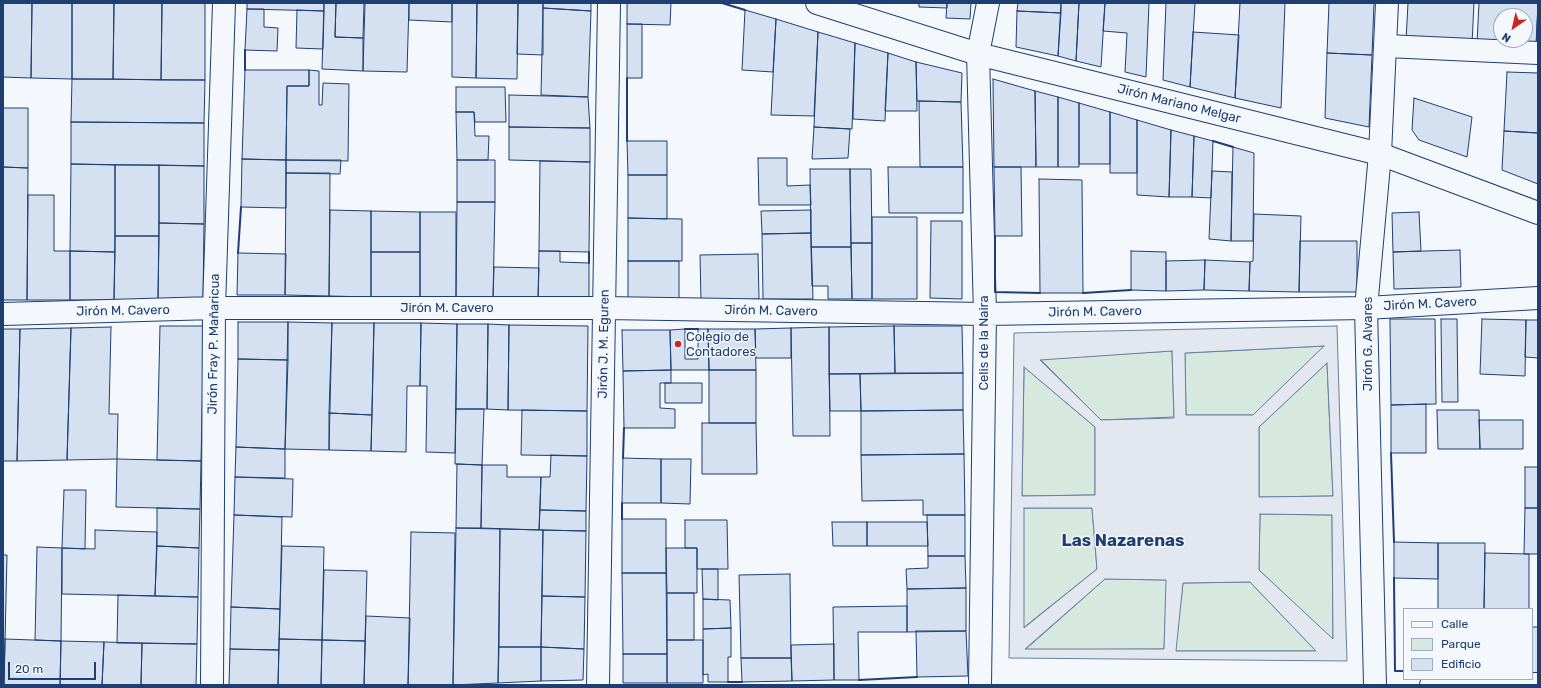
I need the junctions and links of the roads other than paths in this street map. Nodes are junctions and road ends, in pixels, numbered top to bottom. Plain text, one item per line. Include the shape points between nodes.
1 (224, 3) edge
2 (609, 3) edge
3 (817, 3) edge
4 (988, 3) edge
5 (1387, 3) edge
6 (1386, 46) junction
7 (1538, 53) edge
8 (978, 54) junction
9 (1380, 154) junction
10 (1538, 213) edge
11 (1538, 298) edge
12 (214, 308) junction
13 (605, 308) junction
14 (1366, 308) junction
15 (3, 314) edge
16 (985, 314) junction
17 (1538, 684) edge
18 (212, 685) edge
19 (598, 685) edge
20 (980, 685) edge
21 (1374, 685) edge
22 (1431, 685) edge

1 - 12 street, Jirón Fray P. Mañaricua
2 - 13 street, Jirón J. M. Eguren
3 - 8 street, Jirón Mariano Melgar
4 - 8 street, Celis de la Naira
5 - 6 street, Jirón G. Alvares
6 - 7 street
6 - 9 street, Jirón G. Alvares
8 - 9 street, Jirón Mariano Melgar
8 - 16 street, Celis de la Naira
9 - 10 street, Jirón Mariano Melgar
9 - 14 street, Jirón G. Alvares
11 - 14 street, Jirón M. Cavero
12 - 13 street, Jirón M. Cavero
12 - 15 street, Jirón M. Cavero
12 - 18 street, Jirón Fray P. Mañaricua
13 - 16 street, Jirón M. Cavero
13 - 19 street, Jirón J. M. Eguren
14 - 16 street, Jirón M. Cavero
14 - 21 street, Jirón G. Alvares
16 - 20 street, Celis de la Naira
17 - 22 street

